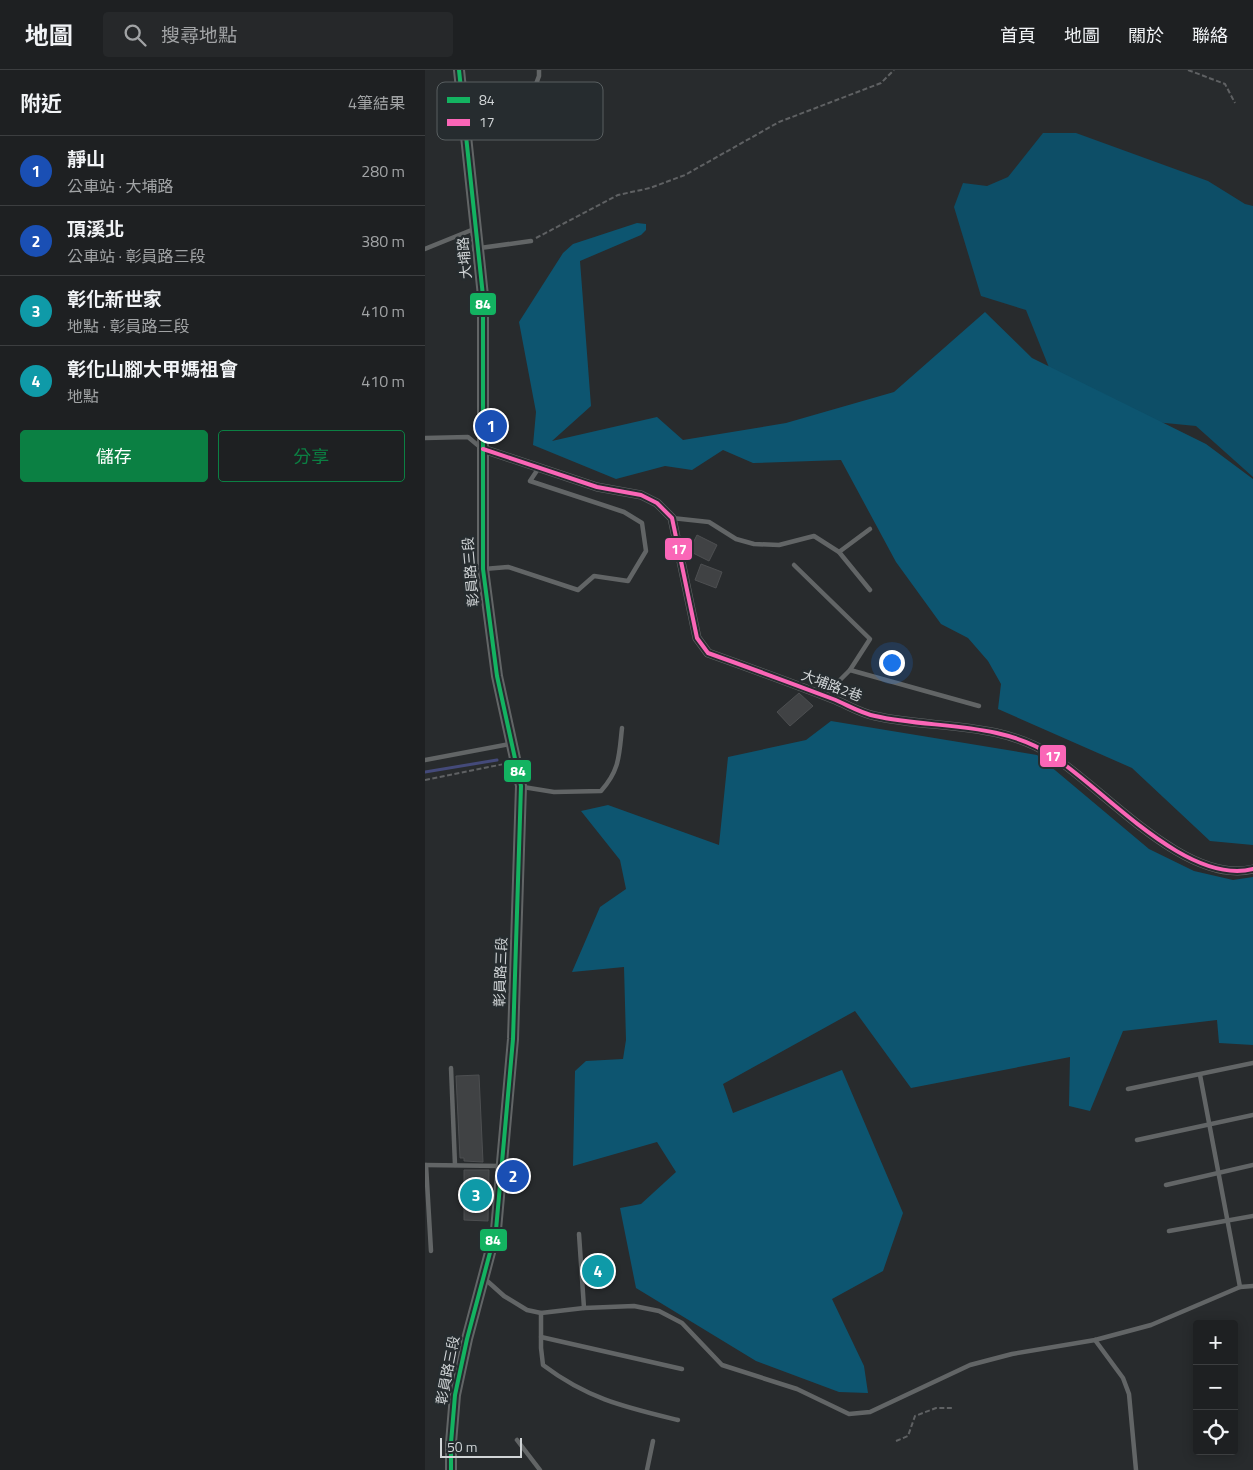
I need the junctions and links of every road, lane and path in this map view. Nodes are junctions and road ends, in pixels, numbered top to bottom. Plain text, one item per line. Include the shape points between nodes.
1 (894, 70) edge
2 (1188, 70) edge
3 (1235, 103) dead end
4 (467, 140) edge
5 (476, 229) junction
6 (531, 241) joint
7 (425, 249) edge
8 (478, 249) junction
9 (425, 438) edge
10 (483, 449) junction
11 (538, 469) junction
12 (481, 473) joint
13 (672, 518) junction
14 (870, 530) dead end
15 (839, 552) junction
16 (794, 565) dead end
17 (483, 569) junction
18 (870, 590) dead end
19 (850, 670) junction
20 (834, 699) junction
21 (979, 706) dead end
22 (622, 728) dead end
23 (512, 744) junction
24 (425, 760) edge
25 (516, 762) junction
26 (425, 780) edge
27 (521, 786) junction
28 (1253, 869) edge
29 (1253, 1063) edge
30 (451, 1068) dead end
31 (1200, 1075) junction
32 (1128, 1088) dead end
33 (1253, 1115) edge
34 (1209, 1125) junction
35 (1137, 1140) dead end
36 (426, 1165) edge
37 (455, 1165) junction
38 (1253, 1165) edge
39 (502, 1166) junction
40 (1217, 1173) junction
41 (1166, 1185) dead end
42 (1253, 1216) edge
43 (1226, 1221) junction
44 (1169, 1231) dead end
45 (579, 1234) dead end
46 (431, 1251) dead end
47 (483, 1278) junction
48 (1253, 1286) edge
49 (1241, 1287) junction
50 (584, 1308) junction
51 (541, 1313) junction
52 (541, 1337) junction
53 (1095, 1340) junction
54 (682, 1369) dead end
55 (954, 1408) dead end
56 (678, 1420) dead end
57 (517, 1440) dead end
58 (896, 1441) dead end
59 (653, 1442) dead end
60 (451, 1470) edge
61 (540, 1470) edge
62 (647, 1470) edge
63 (1136, 1470) edge

1 - 6 path via 881,83 779,122 685,175 618,196
2 - 3 path via 1225,84
4 - 5 main road, 大埔路
5 - 7 lane
5 - 8 main road, 大埔路
6 - 8 lane
8 - 10 main road, 大埔路 via 483,296
9 - 10 lane via 468,437
10 - 11 street
10 - 12 main road, 大埔路
11 - 13 street via 597,487 641,495 657,503
11 - 17 lane via 530,481 624,512 642,523 646,551 628,581 594,576 578,590 508,567
12 - 17 main road, 彰員路三段
13 - 15 lane via 709,522 736,539 754,544 779,545 814,536
13 - 20 street, 大埔路2巷 via 697,638 708,653
14 - 15 lane
15 - 18 lane
16 - 19 lane via 870,639
17 - 23 main road, 彰員路三段 via 497,676
19 - 20 lane via 838,682
19 - 21 lane
20 - 28 street, 大埔路2巷 via 873,716 1002,734 1028,744 1050,754 1164,844 1219,869
22 - 27 lane via 619,765 601,790 554,792
23 - 24 lane
23 - 25 main road, 彰員路三段
25 - 26 path
25 - 27 main road, 彰員路三段
27 - 39 main road, 彰員路三段 via 513,1039
29 - 31 lane
30 - 37 lane
31 - 32 lane
31 - 34 lane
33 - 34 lane
34 - 35 lane
34 - 40 lane
36 - 37 lane
36 - 46 lane
37 - 39 lane
38 - 40 lane
39 - 47 main road, 彰員路三段 via 496,1230
40 - 41 lane
40 - 43 lane
42 - 43 lane
43 - 44 lane
43 - 49 lane
45 - 50 lane
47 - 51 lane via 527,1310
47 - 60 main road, 彰員路三段 via 455,1395
48 - 49 lane
49 - 53 lane via 1151,1326
50 - 51 lane
50 - 53 lane via 634,1306 659,1311 682,1323 722,1365 797,1389 849,1414 870,1412 970,1365 1012,1354
51 - 52 lane
52 - 54 lane
52 - 56 lane via 543,1365 563,1381 611,1403
53 - 63 lane via 1123,1378 1129,1394
55 - 58 path via 936,1408 915,1416 908,1436
57 - 61 lane
59 - 62 lane

